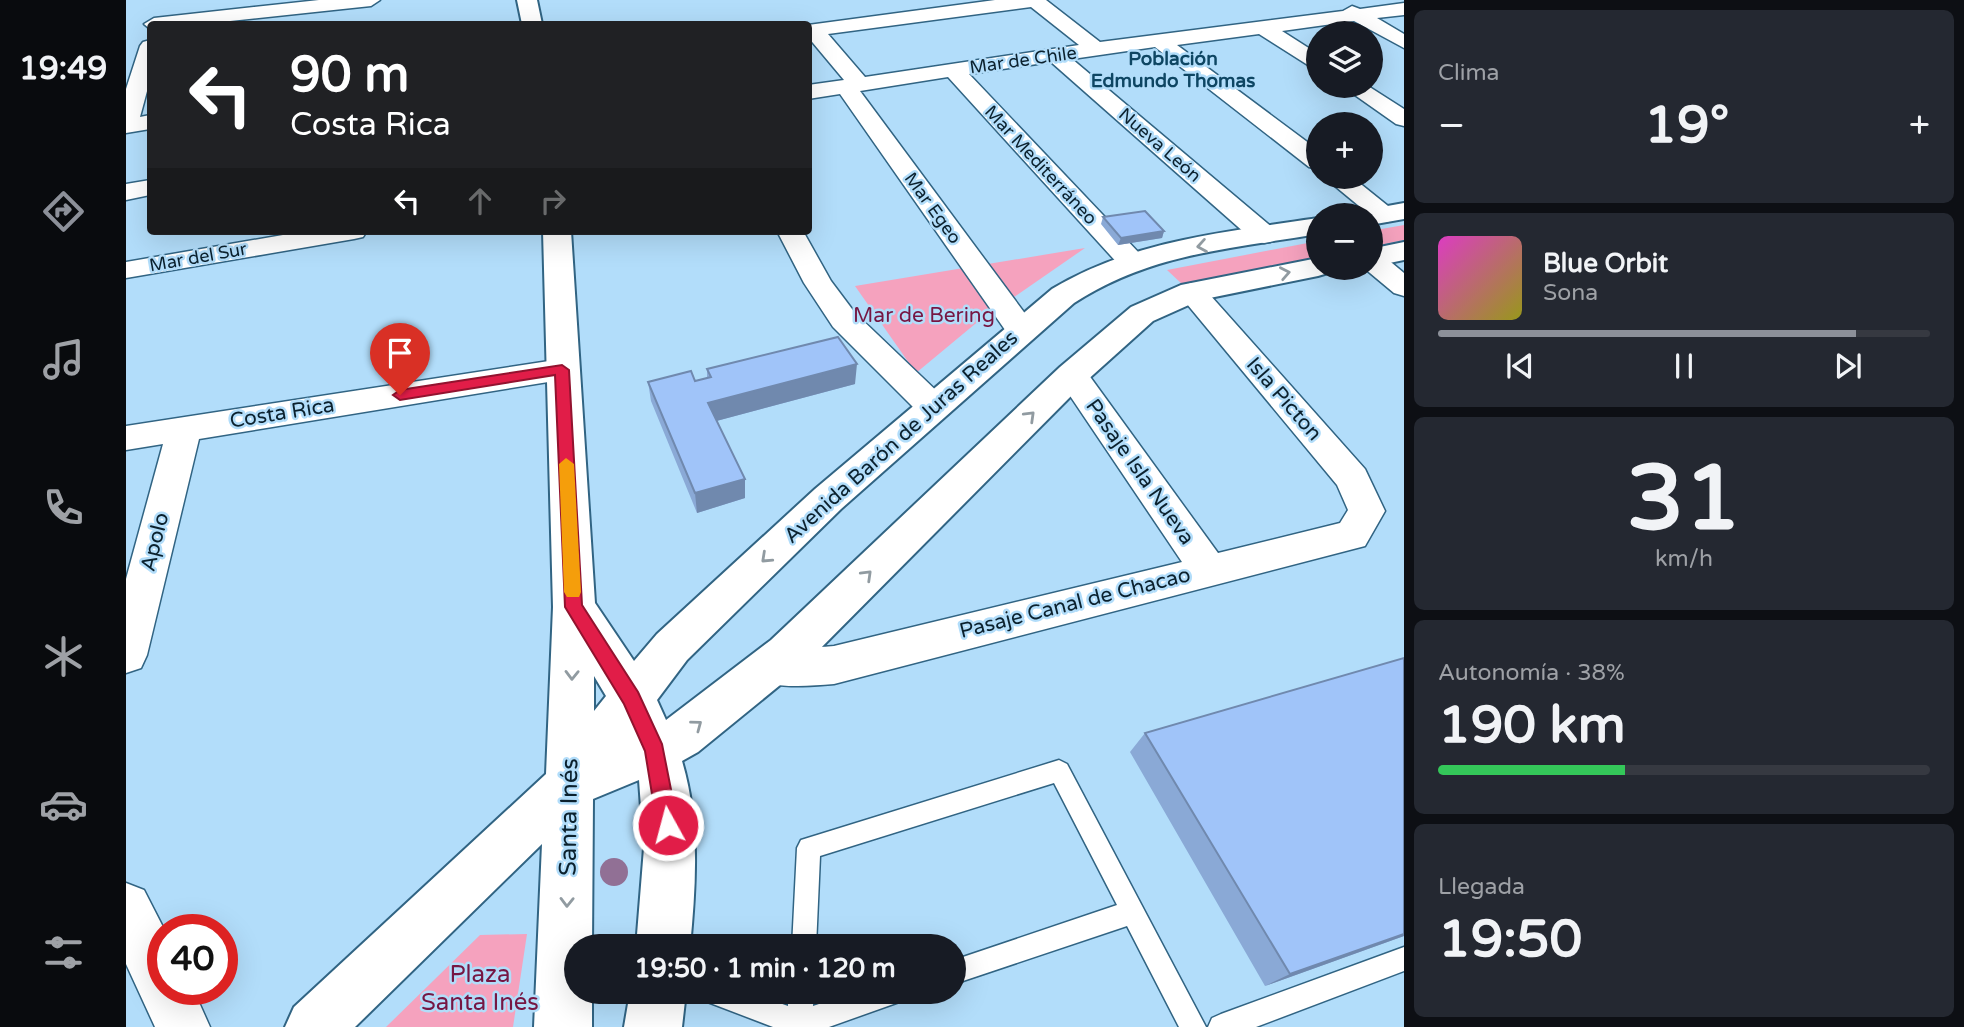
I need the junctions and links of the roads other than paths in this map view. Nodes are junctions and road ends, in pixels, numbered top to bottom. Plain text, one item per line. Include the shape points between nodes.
1 (165, 0) edge
2 (371, 0) edge
3 (527, 0) edge
4 (1035, 0) edge
5 (1330, 0) edge
6 (1404, 9) edge
7 (1357, 15) junction
8 (153, 21) edge
9 (186, 21) edge
10 (531, 21) edge
11 (1262, 27) junction
12 (812, 31) edge
13 (812, 32) edge
14 (1159, 41) junction
15 (1404, 42) edge
16 (1096, 49) junction
17 (147, 51) edge
18 (1055, 55) junction
19 (1306, 55) edge
20 (953, 70) junction
21 (134, 72) edge
22 (853, 86) junction
23 (812, 91) edge
24 (1372, 98) edge
25 (1404, 119) edge
26 (147, 122) edge
27 (126, 126) edge
28 (1306, 153) edge
29 (147, 188) edge
30 (1352, 189) edge
31 (126, 192) edge
32 (1386, 214) edge
33 (1306, 228) edge
34 (331, 235) edge
35 (556, 235) edge
36 (792, 235) edge
37 (1264, 235) junction
38 (1404, 251) edge
39 (1383, 255) edge
40 (1130, 260) junction
41 (1306, 269) edge
42 (1383, 269) edge
43 (126, 270) edge
44 (1404, 287) edge
45 (1192, 292) junction
46 (1021, 330) junction
47 (562, 370) junction
48 (1072, 375) junction
49 (932, 406) junction
50 (184, 429) junction
51 (126, 438) edge
52 (1367, 511) joint
53 (1208, 569) junction
54 (574, 607) junction
55 (126, 656) edge
56 (770, 666) junction
57 (631, 698) junction
58 (655, 751) junction
59 (569, 785) junction
60 (126, 908) edge
61 (1133, 912) junction
62 (664, 934) edge
63 (805, 934) edge
64 (147, 952) edge
65 (1404, 959) edge
66 (966, 968) edge
67 (656, 1004) edge
68 (745, 1004) edge
69 (801, 1004) edge
70 (859, 1004) edge
71 (173, 1005) edge
72 (800, 1025) edge
73 (183, 1027) edge
74 (314, 1027) edge
75 (563, 1027) edge
76 (653, 1027) edge
77 (1193, 1027) edge
78 (1221, 1027) edge

1 - 8 street
2 - 9 street
3 - 10 street
4 - 12 street
4 - 16 street
5 - 7 street
6 - 7 street, Mar de Chile
7 - 11 street, Mar de Chile
7 - 15 street
11 - 14 street, Mar de Chile
11 - 19 street
13 - 22 street, Mar Egeo
14 - 16 street, Mar de Chile
14 - 28 street
16 - 18 street, Mar de Chile
17 - 21 street
18 - 20 street, Mar de Chile
18 - 37 street, Nueva León
20 - 22 street, Mar de Chile
20 - 40 street, Mar Mediterráneo
21 - 27 street
22 - 23 street, Mar de Chile
22 - 46 street, Mar Egeo
24 - 25 street
26 - 27 street
29 - 31 street
30 - 32 street
33 - 37 street, Avenida Barón de Juras Reales
34 - 43 street, Mar del Sur
35 - 47 street, Santa Inés
36 - 49 street via 844,320
37 -> 40 street, Avenida Barón de Juras Reales
38 - 39 street
40 - 45 street
40 - 46 street, Avenida Barón de Juras Reales via 1078,285
45 -> 41 street, Avenida Barón de Juras Reales
42 - 44 street
45 - 48 street, Avenida Barón de Juras Reales via 1142,314
45 - 52 street, Isla Picton via 1352,478
46 - 49 street, Avenida Barón de Juras Reales
47 - 50 street, Costa Rica
47 - 54 street, Santa Inés
48 - 53 street, Pasaje Isla Nueva
56 -> 48 street, Avenida Barón de Juras Reales
49 -> 57 street, Avenida Barón de Juras Reales via 672,647
50 - 51 street, Costa Rica
50 - 55 street, Apolo
52 - 53 street, Pasaje Canal de Chacao via 1352,535
53 - 56 street, Pasaje Canal de Chacao via 834,665
54 - 57 street, Santa Inés
54 -> 59 street, Santa Inés
58 -> 56 street, Avenida Barón de Juras Reales via 682,736
57 - 58 street, Santa Inés
57 - 59 street, Avenida Barón de Juras Reales
58 - 59 street, Avenida Barón de Juras Reales
58 - 62 street, Santa Inés via 670,849
59 - 74 street, Avenida Barón de Juras Reales
59 -> 75 street, Santa Inés
60 - 64 street
61 - 63 lane via 1059,771 809,848
61 - 66 lane
61 - 77 lane
65 - 78 lane
67 - 76 street
68 - 72 lane
69 - 72 lane
70 - 72 lane
71 - 73 street

